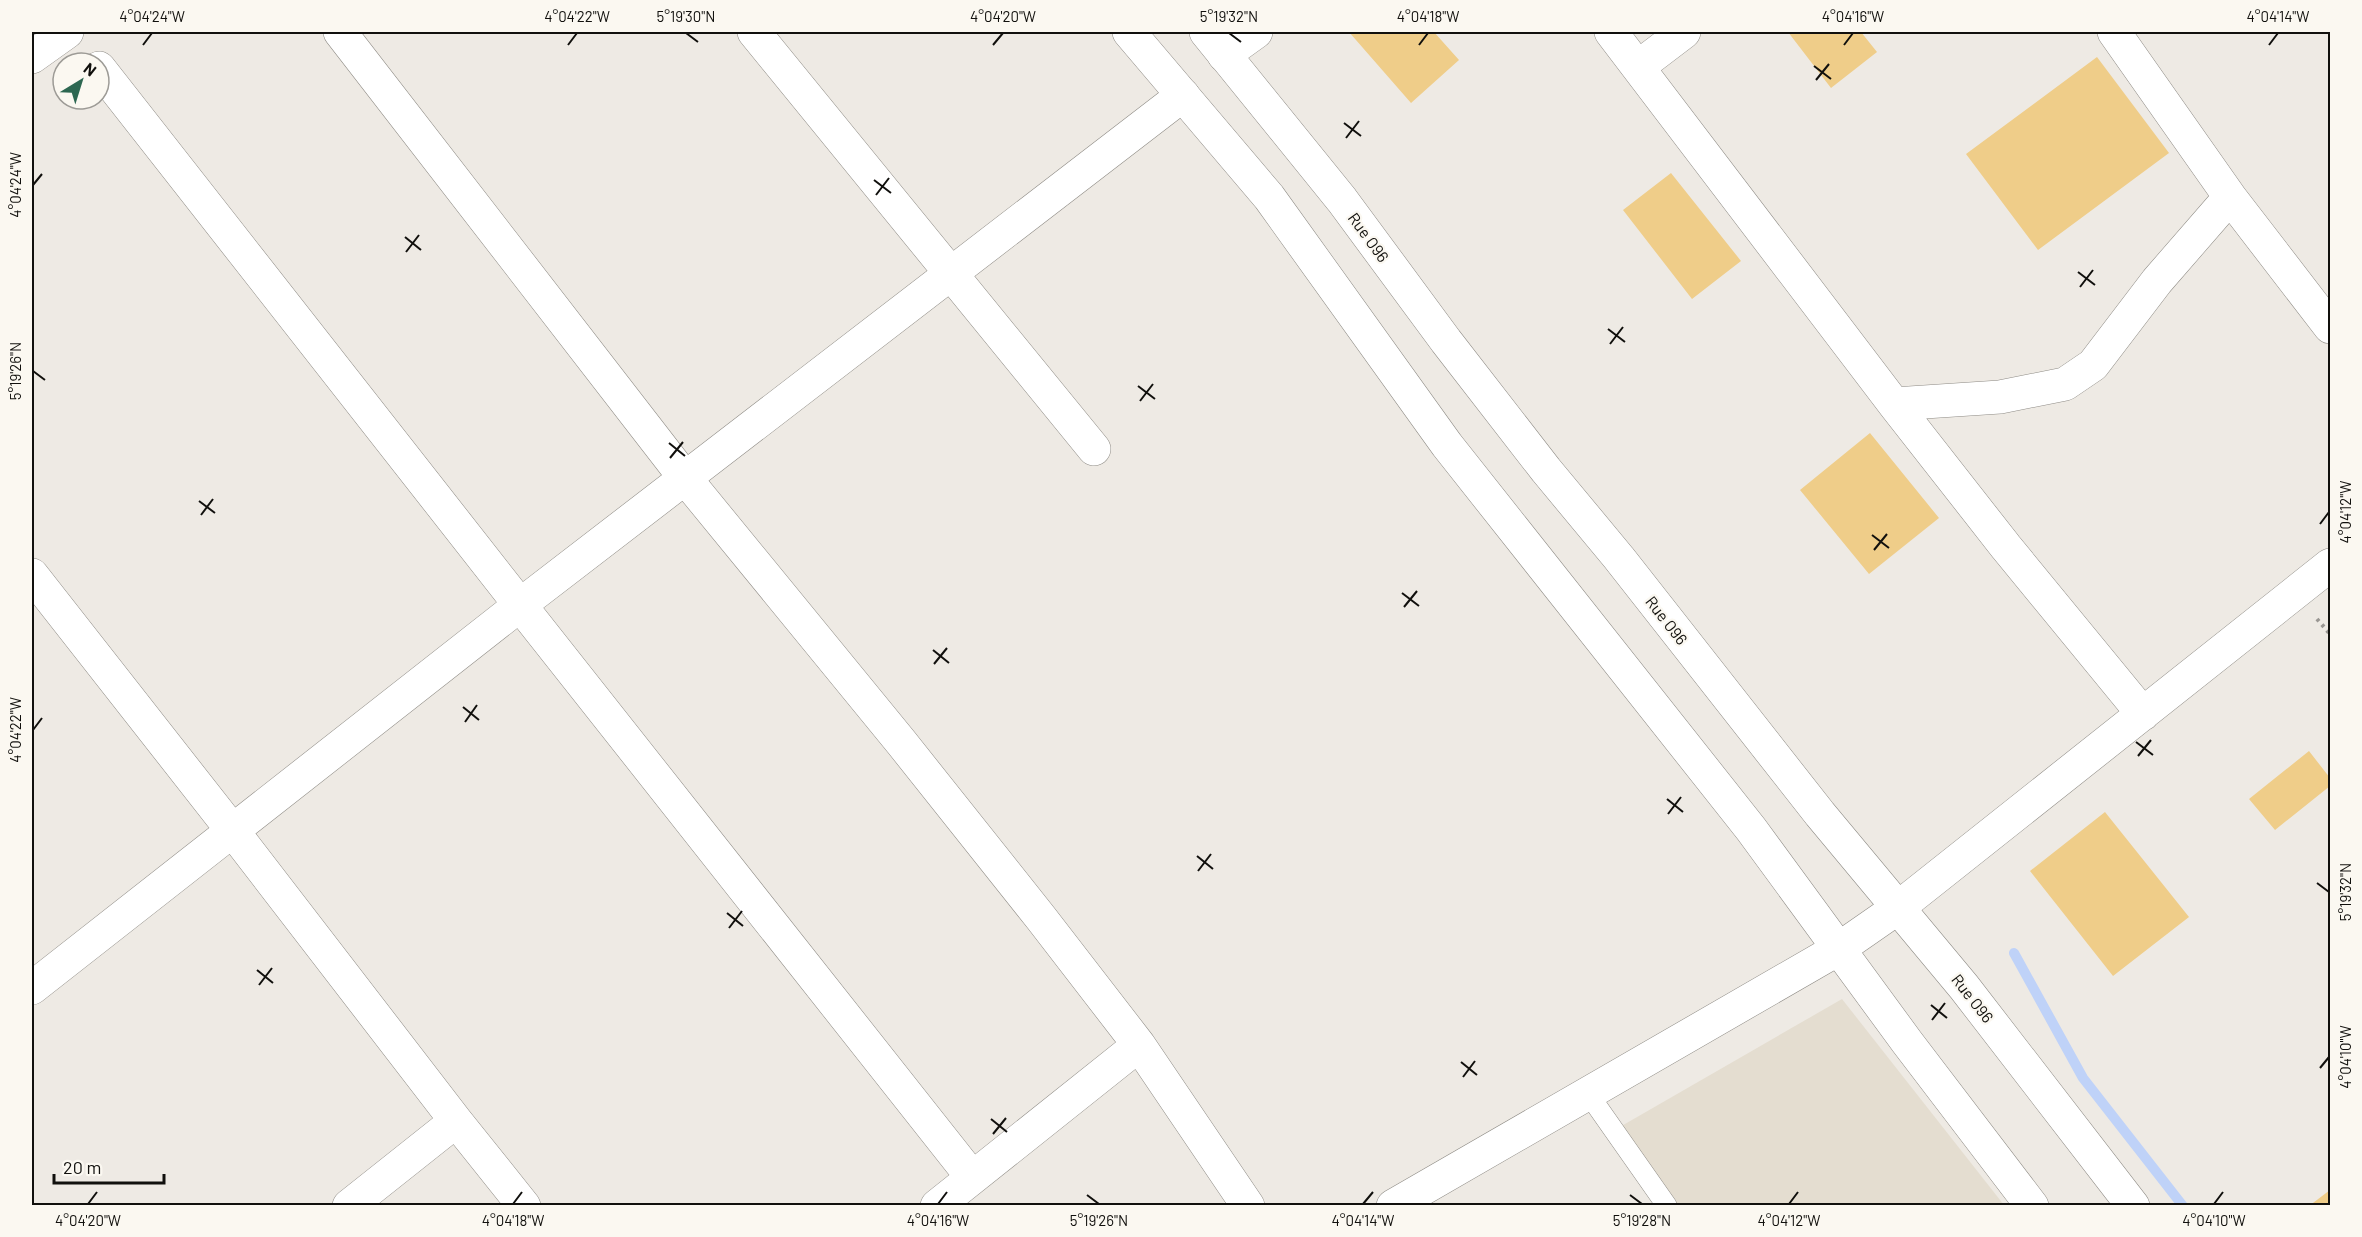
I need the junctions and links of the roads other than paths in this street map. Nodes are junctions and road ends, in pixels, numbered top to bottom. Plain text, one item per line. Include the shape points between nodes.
1 (69, 32) edge
2 (340, 32) edge
3 (754, 32) edge
4 (1129, 32) edge
5 (1256, 32) edge
6 (1611, 32) edge
7 (1684, 32) edge
8 (2114, 32) edge
9 (1215, 43) edge
10 (85, 51) edge
11 (32, 57) edge
12 (1638, 67) junction
13 (111, 83) edge
14 (1183, 95) junction
15 (2230, 197) junction
16 (950, 273) junction
17 (2331, 327) edge
18 (1894, 404) junction
19 (1094, 449) dead end
20 (685, 478) junction
21 (2331, 565) edge
22 (32, 575) edge
23 (520, 605) junction
24 (2143, 714) junction
25 (232, 830) junction
26 (1899, 908) junction
27 (1840, 948) junction
28 (32, 988) edge
29 (1139, 1046) junction
30 (1587, 1092) junction
31 (456, 1121) junction
32 (972, 1177) junction
33 (1414, 1200) edge
34 (349, 1206) edge
35 (524, 1206) edge
36 (937, 1206) edge
37 (1248, 1206) edge
38 (1667, 1206) edge
39 (2032, 1206) edge
40 (2133, 1206) edge

1 - 10 street
1 - 11 street
2 - 20 street
3 - 16 street
4 - 14 street
5 - 9 street
6 - 12 street
7 - 12 street
8 - 15 street
9 - 26 street, Rue O96 via 1342,200 1546,470
12 - 18 street
13 - 23 street
14 - 16 street
14 - 27 street via 1269,197 1447,445 1751,829
15 - 17 street
15 - 18 street via 2157,281 2093,365 2065,384 2000,397
16 - 19 street
16 - 20 street
18 - 24 street
20 - 23 street
20 - 29 street via 908,751
21 - 24 street
22 - 25 street
23 - 25 street
23 - 32 street
24 - 26 street
25 - 28 street
25 - 31 street
26 - 27 street
26 - 40 street, Rue O96 via 1965,987
27 - 30 street
27 - 39 street
29 - 32 street
29 - 37 street
30 - 33 street
30 - 38 lane
31 - 34 street
31 - 35 street
32 - 36 street

